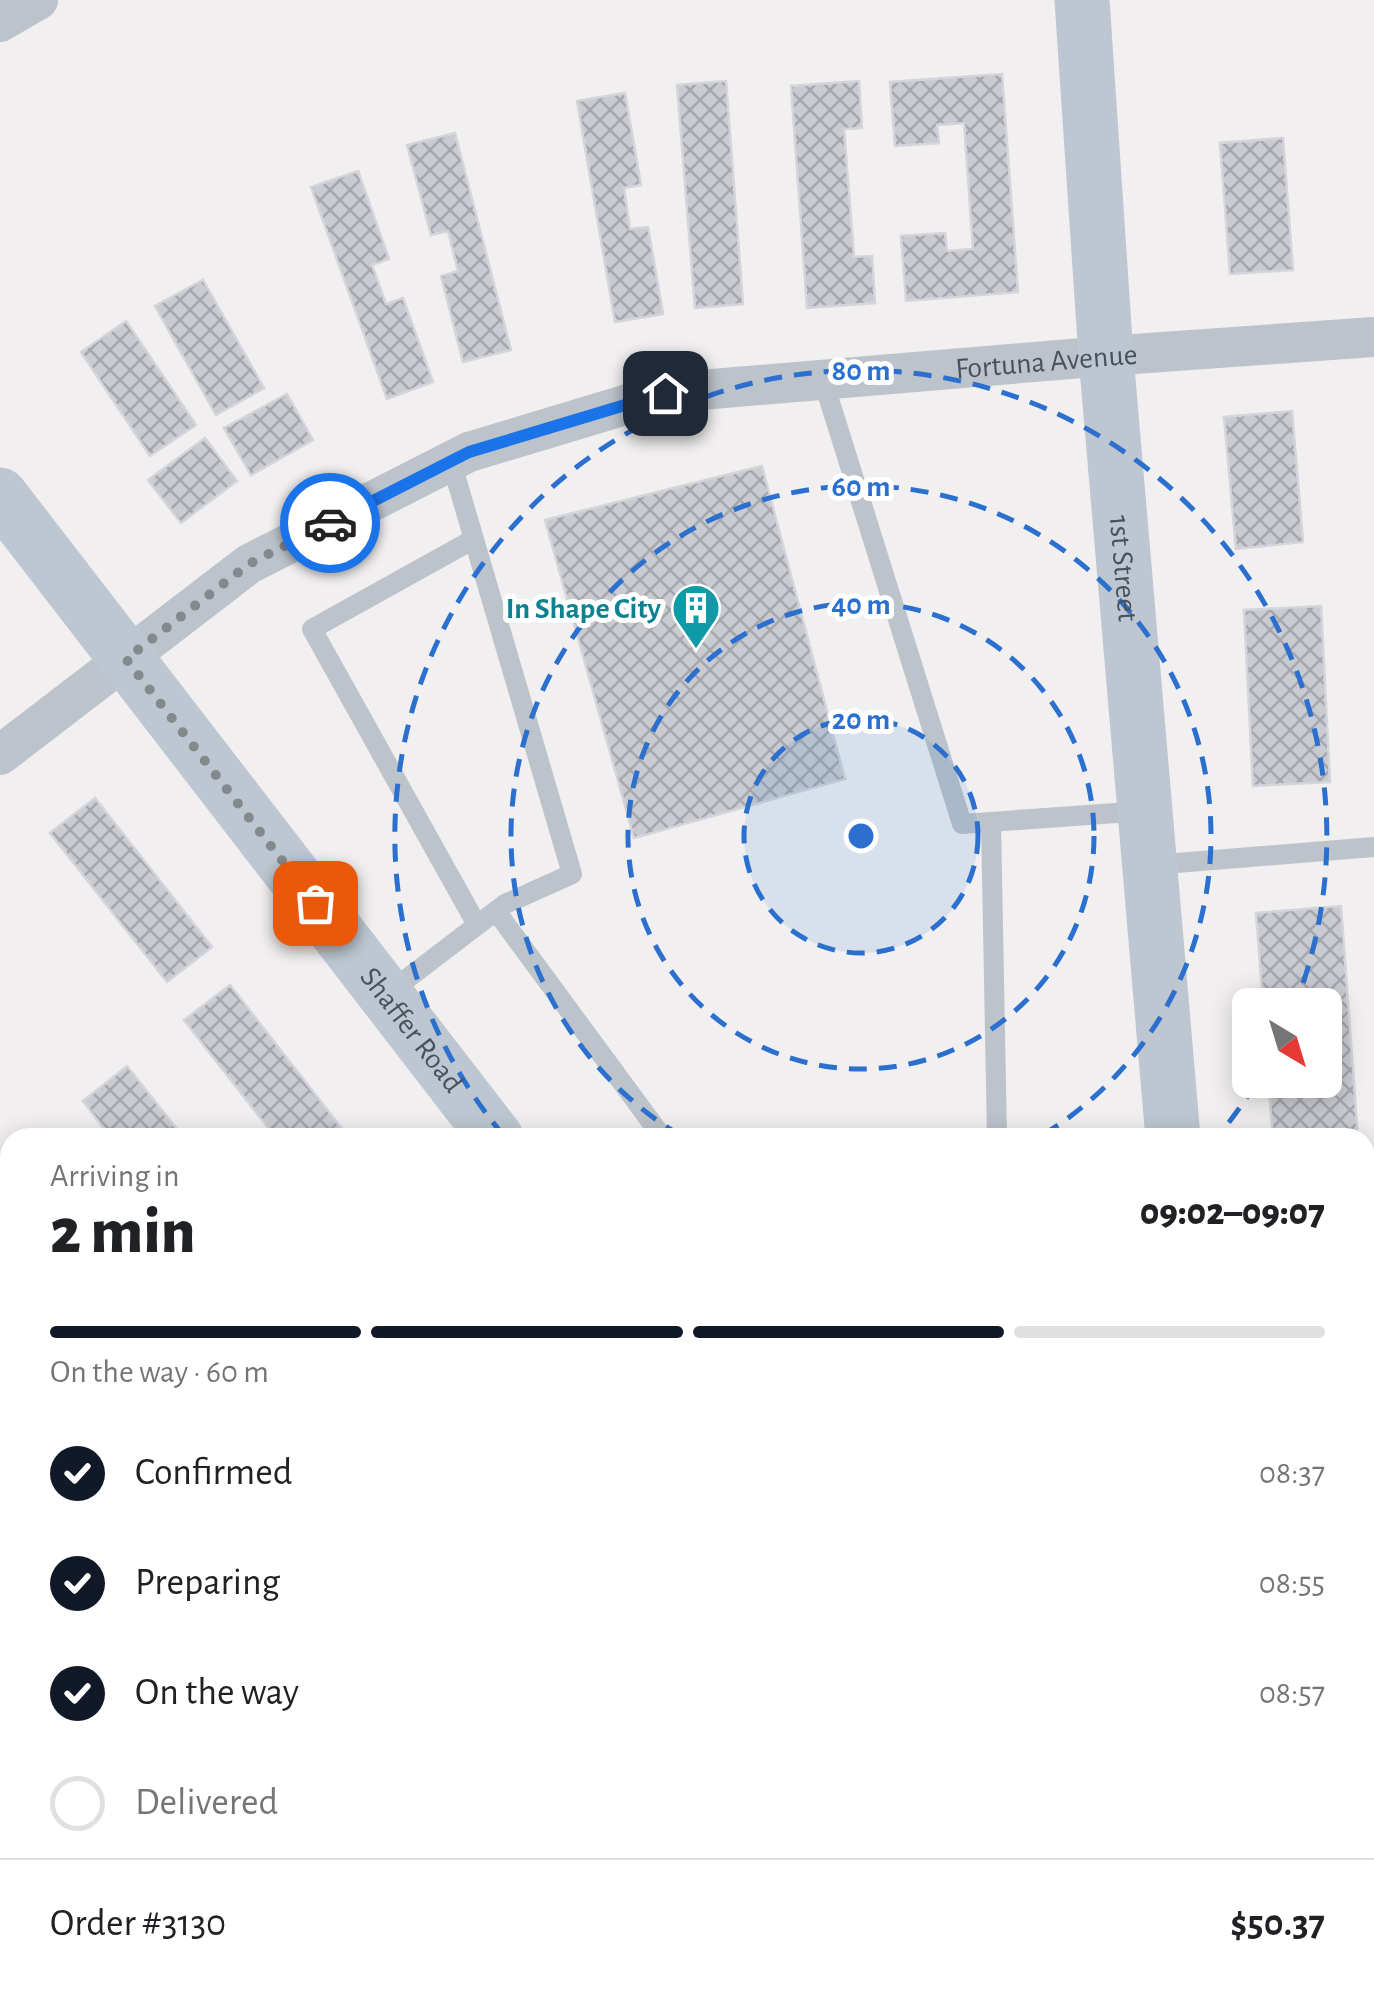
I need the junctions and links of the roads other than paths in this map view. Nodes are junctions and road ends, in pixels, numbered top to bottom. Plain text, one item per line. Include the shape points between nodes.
1 (38, 0) edge
2 (1082, 0) edge
3 (0, 22) edge
4 (1374, 338) edge
5 (1106, 356) junction
6 (823, 380) junction
7 (451, 461) junction
8 (0, 495) edge
9 (474, 540) junction
10 (126, 659) junction
11 (0, 755) edge
12 (1146, 811) junction
13 (991, 822) junction
14 (1374, 847) edge
15 (1150, 865) junction
16 (496, 910) junction
17 (477, 926) junction
18 (386, 994) junction
19 (485, 1128) edge
20 (656, 1128) edge
21 (997, 1128) edge
22 (1173, 1128) edge

1 - 3 street
2 - 5 street, 1st Street
4 - 5 street, Fortuna Avenue
5 - 6 street, Fortuna Avenue
5 - 12 street, 1st Street
6 - 7 street, Fortuna Avenue via 665,393
6 - 13 lane via 962,824
7 - 9 lane
7 - 10 street, Fortuna Avenue via 249,564
8 - 10 street, Shaffer Road
9 - 16 lane via 572,874
9 - 17 lane via 312,628
10 - 11 street, Fortuna Avenue
10 - 18 street, Shaffer Road
12 - 13 lane
12 - 15 street, 1st Street
13 - 21 lane
14 - 15 lane
15 - 22 street, 1st Street
16 - 17 lane
16 - 20 lane
17 - 18 lane
18 - 19 street, Shaffer Road

